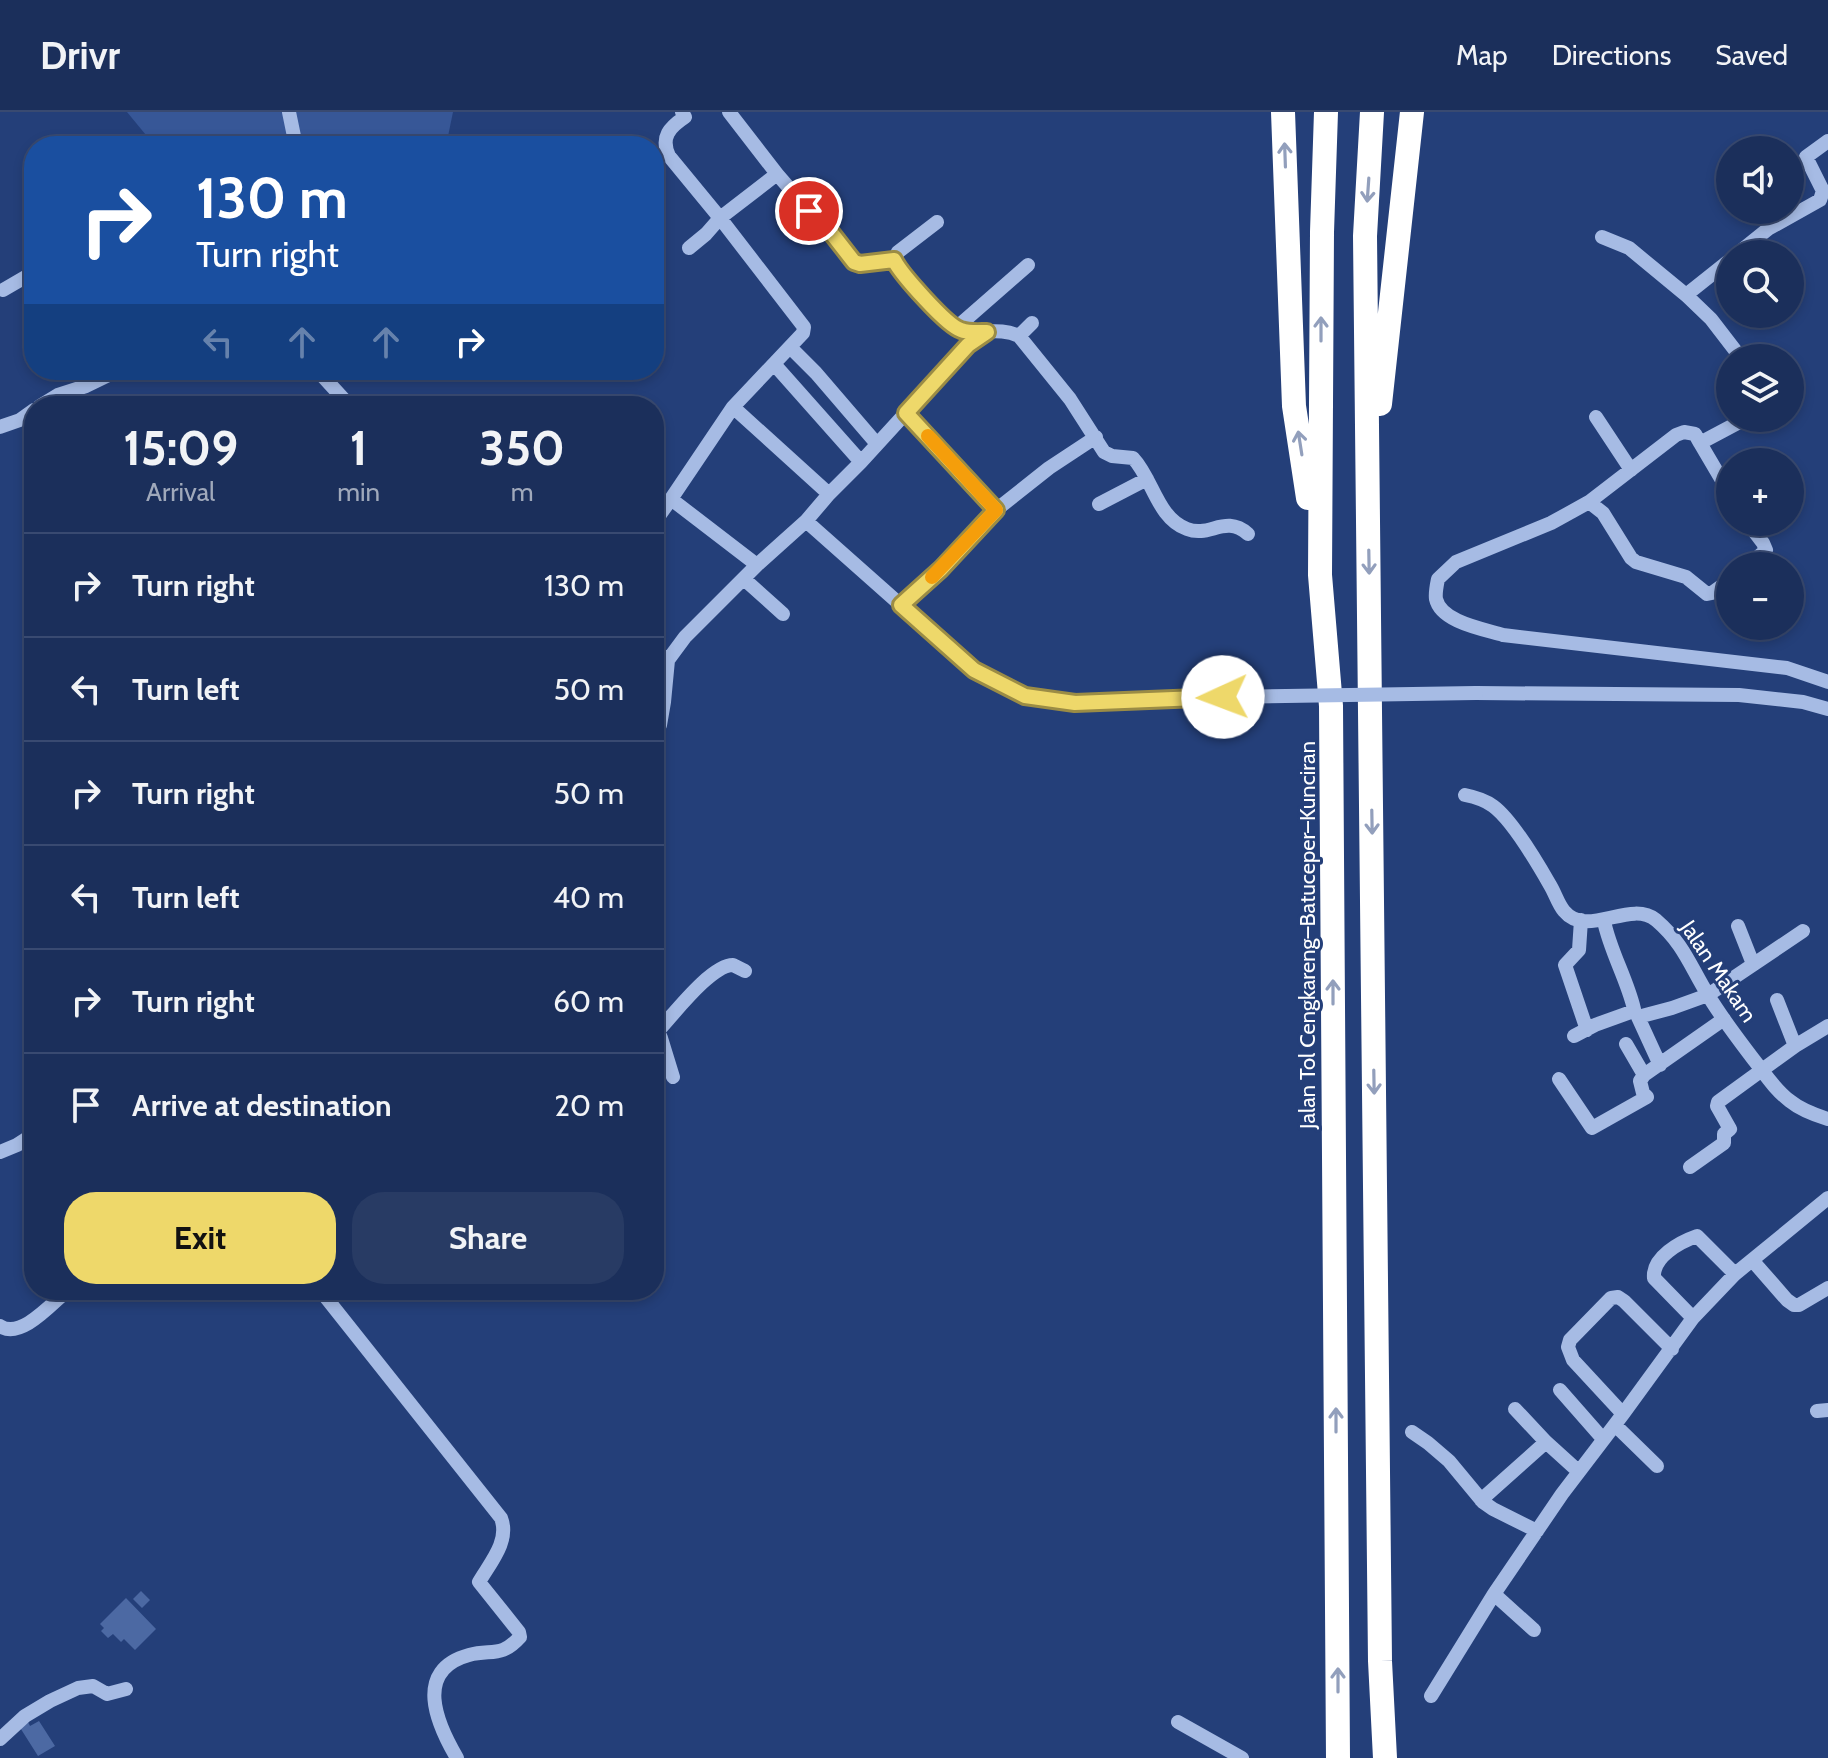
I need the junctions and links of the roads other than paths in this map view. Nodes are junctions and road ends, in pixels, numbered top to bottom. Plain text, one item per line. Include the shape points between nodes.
1 (289, 112) edge
2 (729, 112) edge
3 (1283, 112) edge
4 (1326, 112) edge
5 (1372, 112) edge
6 (1412, 112) edge
7 (687, 114) edge
8 (294, 136) edge
9 (1828, 141) edge
10 (777, 174) junction
11 (720, 218) junction
12 (937, 222) dead end
13 (1602, 237) dead end
14 (1754, 240) edge
15 (689, 248) dead end
16 (894, 260) junction
17 (1028, 265) dead end
18 (1716, 271) edge
19 (24, 281) edge
20 (3, 290) dead end
21 (1686, 295) junction
22 (1032, 323) dead end
23 (956, 328) junction
24 (987, 332) junction
25 (1019, 336) junction
26 (1730, 344) edge
27 (790, 347) junction
28 (774, 364) junction
29 (98, 380) edge
30 (326, 380) edge
31 (56, 396) edge
32 (341, 396) edge
33 (733, 407) junction
34 (906, 413) junction
35 (24, 417) edge
36 (1596, 417) dead end
37 (0, 427) edge
38 (1721, 432) edge
39 (1096, 437) junction
40 (1700, 443) junction
41 (877, 444) junction
42 (861, 462) junction
43 (1631, 470) junction
44 (1716, 470) edge
45 (1147, 479) junction
46 (829, 494) junction
47 (671, 499) junction
48 (1589, 502) junction
49 (1099, 504) dead end
50 (664, 509) edge
51 (996, 510) junction
52 (1368, 512) junction
53 (806, 521) junction
54 (1248, 534) dead end
55 (757, 565) junction
56 (1320, 575) junction
57 (744, 579) junction
58 (1716, 590) edge
59 (901, 605) junction
60 (783, 614) dead end
61 (664, 657) edge
62 (668, 660) junction
63 (1828, 682) edge
64 (664, 702) edge
65 (1828, 709) edge
66 (1465, 795) dead end
67 (1581, 920) junction
68 (1604, 921) junction
69 (1738, 926) dead end
70 (1803, 931) dead end
71 (1753, 964) junction
72 (745, 971) dead end
73 (1708, 995) junction
74 (1777, 1000) dead end
75 (664, 1019) edge
76 (1724, 1019) junction
77 (1828, 1026) edge
78 (1626, 1044) dead end
79 (1795, 1046) junction
80 (664, 1051) edge
81 (1660, 1065) junction
82 (1761, 1069) junction
83 (1644, 1075) junction
84 (673, 1077) dead end
85 (1559, 1079) dead end
86 (1828, 1119) edge
87 (24, 1140) edge
88 (0, 1152) edge
89 (1690, 1167) dead end
90 (1828, 1198) edge
91 (1752, 1260) junction
92 (1735, 1274) junction
93 (1828, 1288) edge
94 (57, 1300) edge
95 (328, 1300) edge
96 (1693, 1318) junction
97 (0, 1326) edge
98 (1672, 1349) junction
99 (1560, 1390) dead end
100 (1515, 1409) dead end
101 (1619, 1420) junction
102 (1412, 1432) dead end
103 (1603, 1439) junction
104 (1546, 1442) junction
105 (1657, 1466) dead end
106 (1578, 1471) junction
107 (1481, 1500) junction
108 (1537, 1531) junction
109 (1494, 1594) junction
110 (1534, 1630) dead end
111 (126, 1689) dead end
112 (1431, 1696) dead end
113 (1178, 1722) dead end
114 (0, 1739) edge
115 (457, 1758) edge
116 (1242, 1758) edge
117 (1338, 1758) edge
118 (1385, 1758) edge

1 - 8 street
2 - 10 street
56 -> 3 highway via 1294,406
56 -> 4 highway, Jalan Tol Cengkareng–Batuceper–Kunciran
5 -> 52 highway via 1365,236
6 - 52 highway
7 - 11 street via 670,128 665,147
9 - 14 street via 1806,157 1823,191 1820,200
10 - 11 street
10 - 16 street via 851,260
11 - 15 street
11 - 27 street via 804,327
12 - 16 street
13 - 21 street via 1629,248
16 - 23 street
17 - 23 street
18 - 21 street
19 - 20 street
21 - 26 street
22 - 25 street
23 - 24 street
24 - 25 street
24 - 34 street via 968,345
25 - 39 street
27 - 28 street
27 - 41 street
28 - 33 street
28 - 42 street
29 - 31 street
30 - 32 street
33 - 46 street
33 - 47 street
34 - 41 street
34 - 51 street
35 - 37 street
36 - 43 street
38 - 40 street
39 - 45 street via 1104,452 1133,458
39 - 51 street
40 - 43 street via 1691,432 1676,435
40 - 44 street
41 - 42 street
42 - 46 street
43 - 48 street
45 - 49 street
45 - 54 street via 1173,521 1187,529 1230,524
46 - 53 street
47 - 50 street
47 - 55 street
48 - 58 street via 1603,513 1636,562 1686,577 1707,594
48 - 63 street via 1456,562 1438,579 1436,599 1444,612 1503,635 1787,668
51 - 59 street
52 -> 118 highway
53 - 55 street
53 - 59 street
55 - 57 street
117 -> 56 highway, Jalan Tol Cengkareng–Batuceper–Kunciran via 1331,706
57 - 60 street
57 - 62 street
59 - 65 street, bridge via 974,670 1025,696 1075,703 1476,693 1739,695
61 - 62 street
62 - 64 street
66 - 67 street via 1493,806 1507,819 1563,911
67 - 68 street, Jalan Makam
67 - 68 street via 1579,950 1565,965 1581,1033 1634,1009
68 - 73 street, Jalan Makam via 1632,913 1650,916 1673,936
69 - 71 street
70 - 71 street
71 - 73 street
72 - 75 street via 728,964 720,967
73 - 76 street, Jalan Makam
73 - 81 street via 1638,1017
74 - 79 street
76 - 81 street
76 - 82 street, Jalan Makam
77 - 79 street
78 - 83 street
79 - 82 street
80 - 84 street
81 - 83 street
82 - 86 street, Jalan Makam via 1790,1101
82 - 89 street via 1718,1102 1730,1129 1723,1144
83 - 85 street via 1640,1081 1647,1097 1592,1128
87 - 88 street
90 - 91 street
91 - 92 street
91 - 93 street via 1792,1305
92 - 96 street
92 - 96 street via 1697,1236 1665,1254 1654,1278
94 - 97 street via 19,1329
95 - 115 street via 505,1528 479,1582 520,1637 501,1652 467,1656 439,1676 436,1713
96 - 98 street
98 - 101 street
98 - 101 street via 1618,1297 1570,1340 1573,1360
99 - 103 street
100 - 104 street
101 - 103 street
101 - 105 street
102 - 107 street via 1449,1461
103 - 106 street
104 - 106 street
104 - 107 street
106 - 108 street
107 - 108 street
108 - 109 street
109 - 110 street
109 - 112 street
111 - 114 street via 107,1694 93,1686 78,1688 25,1716
113 - 116 street

